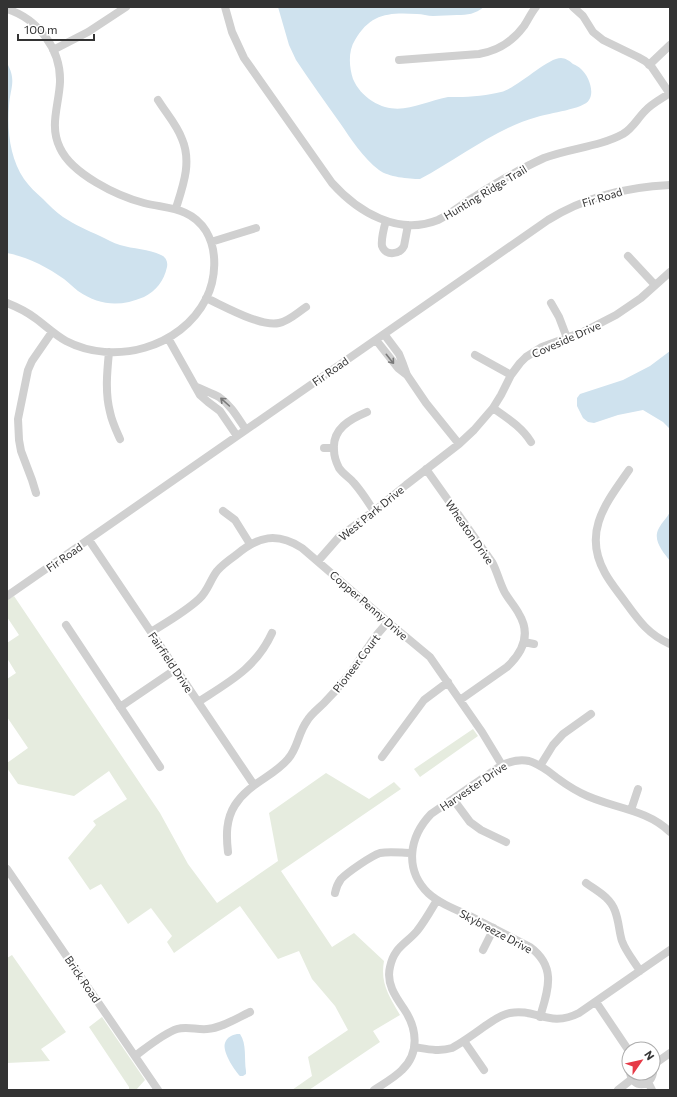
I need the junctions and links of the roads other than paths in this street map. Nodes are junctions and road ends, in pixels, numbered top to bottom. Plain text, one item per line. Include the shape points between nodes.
1 (126, 7) edge
2 (225, 7) edge
3 (536, 7) edge
4 (573, 7) edge
5 (9, 8) edge
6 (670, 45) edge
7 (53, 50) junction
8 (399, 60) dead end
9 (649, 65) junction
10 (670, 94) edge
11 (158, 100) dead end
12 (670, 185) edge
13 (176, 208) junction
14 (386, 221) junction
15 (408, 225) junction
16 (256, 228) dead end
17 (212, 242) junction
18 (628, 256) dead end
19 (670, 272) edge
20 (654, 285) junction
21 (206, 298) junction
22 (7, 303) edge
23 (551, 303) dead end
24 (306, 307) dead end
25 (52, 332) junction
26 (384, 334) junction
27 (168, 338) junction
28 (567, 338) junction
29 (376, 340) junction
30 (109, 352) junction
31 (475, 355) dead end
32 (407, 375) junction
33 (511, 375) junction
34 (195, 385) junction
35 (493, 408) junction
36 (367, 412) dead end
37 (246, 430) junction
38 (237, 436) junction
39 (120, 439) dead end
40 (531, 442) dead end
41 (459, 444) junction
42 (324, 448) dead end
43 (334, 448) junction
44 (426, 469) junction
45 (629, 470) dead end
46 (36, 493) dead end
47 (223, 511) dead end
48 (374, 511) junction
49 (89, 540) junction
50 (250, 544) junction
51 (318, 561) junction
52 (7, 596) edge
53 (388, 622) junction
54 (66, 625) dead end
55 (152, 632) junction
56 (272, 633) dead end
57 (524, 642) junction
58 (534, 644) dead end
59 (670, 644) edge
60 (176, 670) junction
61 (448, 682) junction
62 (460, 700) junction
63 (198, 702) junction
64 (120, 707) junction
65 (591, 714) dead end
66 (382, 757) dead end
67 (502, 765) junction
68 (540, 766) junction
69 (160, 767) dead end
70 (254, 785) junction
71 (638, 789) dead end
72 (453, 799) junction
73 (631, 810) junction
74 (670, 832) edge
75 (506, 842) dead end
76 (228, 852) dead end
77 (412, 853) junction
78 (7, 869) edge
79 (586, 884) dead end
80 (335, 893) dead end
81 (437, 900) junction
82 (494, 928) junction
83 (483, 950) dead end
84 (670, 950) edge
85 (640, 970) junction
86 (596, 1002) junction
87 (250, 1012) dead end
88 (540, 1017) junction
89 (464, 1041) junction
90 (622, 1041) edge
91 (414, 1047) junction
92 (670, 1053) edge
93 (135, 1056) junction
94 (661, 1059) edge
95 (484, 1070) dead end
96 (626, 1081) edge
97 (636, 1081) edge
98 (648, 1082) joint
99 (383, 1087) edge
100 (158, 1090) edge
101 (374, 1090) edge
102 (618, 1090) edge
103 (652, 1090) edge

1 - 7 street via 88,32
2 - 14 street, Hunting Ridge Trail via 232,32 244,58 323,171 348,198
3 - 8 street via 514,37 490,52
4 - 9 street via 602,40
5 - 7 street via 37,26
6 - 9 street
7 - 13 street via 59,68 60,82 54,131 60,149 67,159 92,179 118,194 144,203
9 - 10 street
10 - 15 street, Hunting Ridge Trail via 646,110 635,125 624,133 601,143 544,158 484,190 439,219 426,224
11 - 13 street via 185,145 186,174
12 - 26 street, Fir Road via 603,195 565,210
13 - 17 street via 196,219
14 - 15 street, Hunting Ridge Trail
14 - 15 street via 382,246 391,254 398,253 403,248
16 - 17 street
17 - 21 street via 213,276
18 - 20 street
19 - 20 street, Coveside Drive
20 - 28 street, Coveside Drive via 641,298 616,315
21 - 24 street via 269,324 285,321
21 - 27 street via 197,314
22 - 25 street via 29,314
23 - 28 street
25 - 30 street via 78,346
25 - 46 street via 28,370 18,419 21,451
26 - 29 street, Fir Road
26 - 32 street via 399,354
27 - 30 street via 140,349
27 - 34 street
28 - 33 street, Coveside Drive via 533,352
29 -> 32 street via 398,368
29 - 37 street, Fir Road
30 - 39 street via 108,402 113,424
31 - 33 street
32 - 41 street
33 - 35 street, Coveside Drive
37 -> 34 street via 226,403
34 - 38 street via 200,395 223,414
35 - 40 street via 518,426
35 - 41 street, Coveside Drive
36 - 43 street via 342,426 334,439
37 - 38 street, Fir Road
38 - 49 street, Fir Road
41 - 44 street, Coveside Drive
42 - 43 street
43 - 48 street via 335,459 340,469 354,483
44 - 48 street, West Park Drive
44 - 57 street, Wheaton Drive via 495,568 504,590 524,624
45 - 59 street via 602,511 597,528 596,547 601,565 641,624 656,638
47 - 50 street via 235,520
48 - 51 street, West Park Drive via 339,537
49 - 52 street, Fir Road
49 - 55 street, Fairfield Drive
50 - 51 street, Copper Penny Drive via 265,539 280,539 295,543
50 - 55 street via 220,569 200,598
51 - 53 street, Copper Penny Drive
53 - 61 street, Copper Penny Drive via 430,657
53 - 70 street, Pioneer Court via 347,678 307,720 289,758
54 - 64 street
55 - 60 street, Fairfield Drive
56 - 63 street via 261,653 245,670
57 - 58 street
57 - 62 street via 519,654 507,667
60 - 63 street, Fairfield Drive
60 - 64 street
61 - 62 street, Copper Penny Drive
61 - 66 street via 424,700
62 - 67 street, Copper Penny Drive
63 - 70 street, Fairfield Drive
64 - 69 street
65 - 68 street via 563,734
67 - 68 street, Harvester Drive via 522,760
67 - 72 street, Harvester Drive
68 - 73 street, Harvester Drive via 585,796
70 - 76 street, Pioneer Court via 240,798 230,816 226,837
71 - 73 street
72 - 75 street via 470,822
72 - 77 street, Harvester Drive via 423,822 414,839
73 - 74 street, Harvester Drive via 662,824
77 - 80 street via 375,855 347,874
77 - 81 street, Harvester Drive via 420,882
78 - 93 street, Brick Road
79 - 85 street via 605,896 613,905 622,942
81 - 82 street, Skybreeze Drive
81 - 91 street via 419,928 397,950 391,960 389,972 391,989 413,1028
82 - 83 street
82 - 88 street, Skybreeze Drive via 530,947 546,965 549,984
84 - 85 street
85 - 86 street
86 - 88 street via 566,1018
86 - 90 street
87 - 93 street via 216,1028 176,1029
88 - 89 street via 522,1012 504,1015
89 - 91 street via 440,1051
89 - 95 street
91 - 99 street via 403,1069
92 - 94 street
93 - 100 street, Brick Road
96 - 102 street
97 - 98 street via 639,1084
98 - 103 street
99 - 101 street

